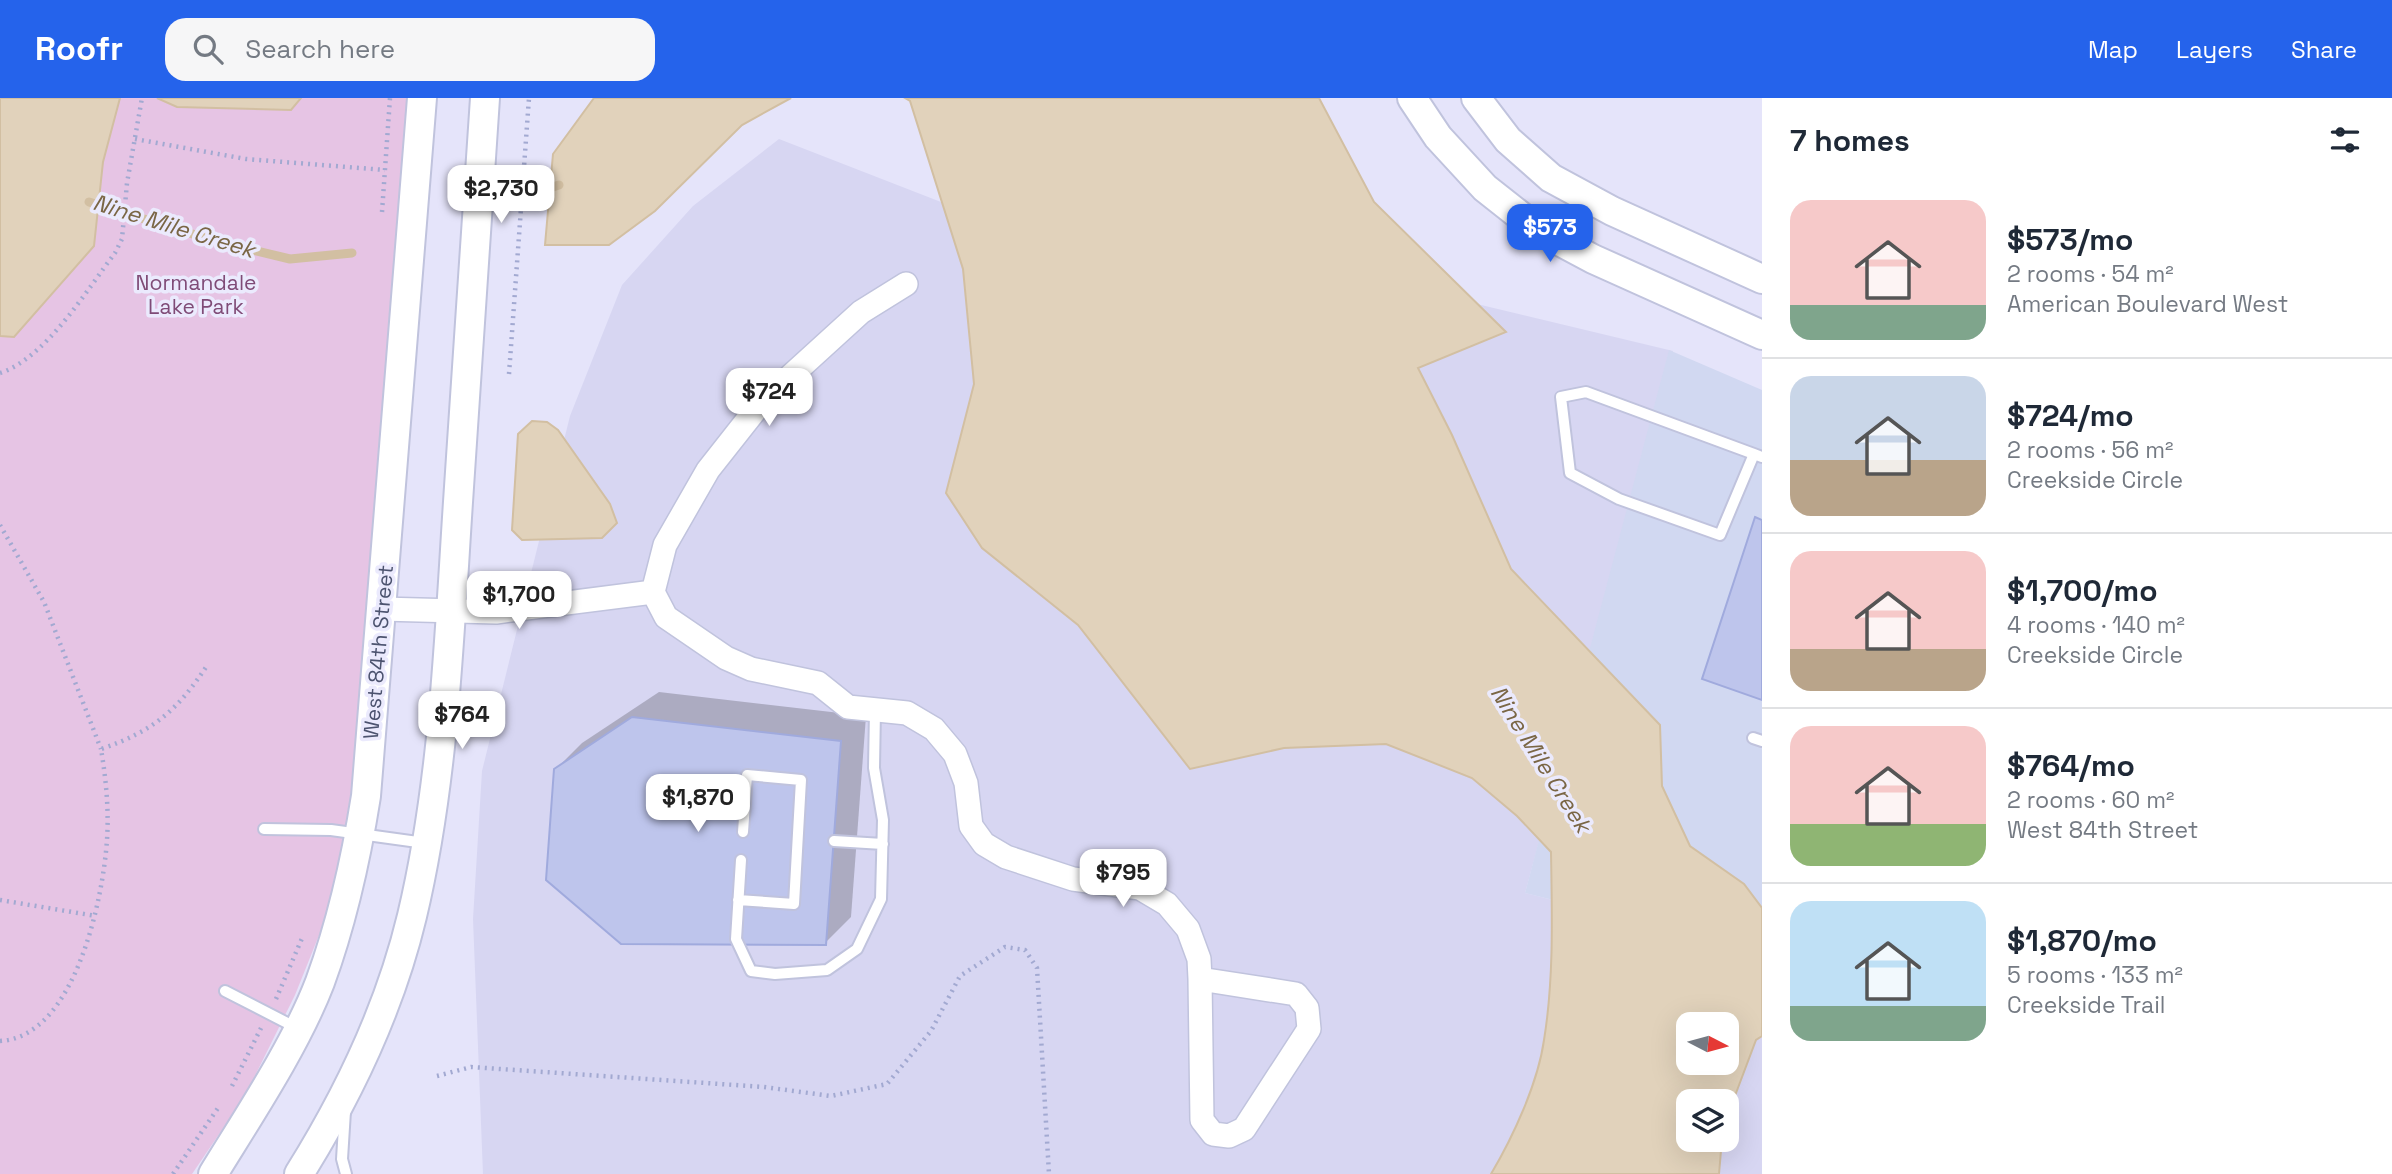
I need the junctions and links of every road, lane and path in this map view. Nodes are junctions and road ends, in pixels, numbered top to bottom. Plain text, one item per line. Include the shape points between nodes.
1 (142, 98) edge
2 (390, 98) edge
3 (422, 98) edge
4 (485, 98) edge
5 (528, 98) edge
6 (1412, 98) edge
7 (1476, 98) edge
8 (135, 139) junction
9 (385, 170) junction
10 (383, 196) dead end
11 (1762, 279) edge
12 (906, 284) dead end
13 (1762, 335) edge
14 (0, 373) edge
15 (509, 374) dead end
16 (1758, 456) edge
17 (0, 525) edge
18 (653, 592) junction
19 (381, 609) junction
20 (451, 609) junction
21 (208, 664) dead end
22 (875, 710) junction
23 (101, 749) junction
24 (264, 830) dead end
25 (743, 832) dead end
26 (360, 834) junction
27 (834, 841) dead end
28 (426, 843) junction
29 (883, 844) junction
30 (741, 860) dead end
31 (0, 900) edge
32 (738, 900) junction
33 (96, 916) junction
34 (306, 927) dead end
35 (1200, 979) junction
36 (225, 991) dead end
37 (268, 1014) junction
38 (297, 1028) junction
39 (0, 1041) edge
40 (437, 1076) dead end
41 (347, 1090) junction
42 (173, 1174) edge
43 (213, 1174) edge
44 (299, 1174) edge
45 (346, 1174) edge
46 (1049, 1174) edge

1 - 8 path
2 - 9 path
3 - 19 street, West 84th Street
4 - 20 street
5 - 15 path
6 - 13 street via 1438,137 1485,188 1537,229
7 - 11 street via 1508,140 1551,178
8 - 9 path via 246,159
8 - 14 path via 122,239 115,253 36,353
9 - 10 path
12 - 18 street via 862,312 760,404 708,470 665,545
16 - 16 lane via 1586,392 1561,397 1570,473 1619,499 1720,535
17 - 23 path via 44,602
18 - 20 street via 496,612
18 - 22 street via 666,617 726,658 751,669 818,683 848,707
19 - 20 street
19 - 26 street, West 84th Street
20 - 28 street
21 - 23 path via 186,698 154,727
22 - 29 lane via 874,768
22 - 35 street via 907,713 934,729 955,754 966,783 971,826 984,844 1006,857 1073,879 1140,888 1167,904 1188,929 1199,959
23 - 33 path via 107,783 107,841
24 - 26 lane
25 - 32 lane via 747,775 801,780 794,904
26 - 28 lane
26 - 38 street, West 84th Street via 319,984
27 - 29 lane
28 - 41 street via 412,917 386,1001
29 - 32 lane via 881,899 857,949 827,970 751,971 736,939
30 - 32 lane
31 - 33 path
33 - 39 path via 61,999 26,1033
34 - 37 path
35 - 35 street via 1202,1120 1213,1134 1229,1136 1244,1129 1309,1029 1307,1008 1296,994
36 - 37 lane
37 - 38 lane
37 - 42 path via 232,1086
38 - 43 street, West 84th Street
40 - 46 path via 471,1067 764,1087 831,1096 887,1084 931,1031 960,976 1005,947 1025,950 1037,968
41 - 44 street
41 - 45 lane via 342,1160

